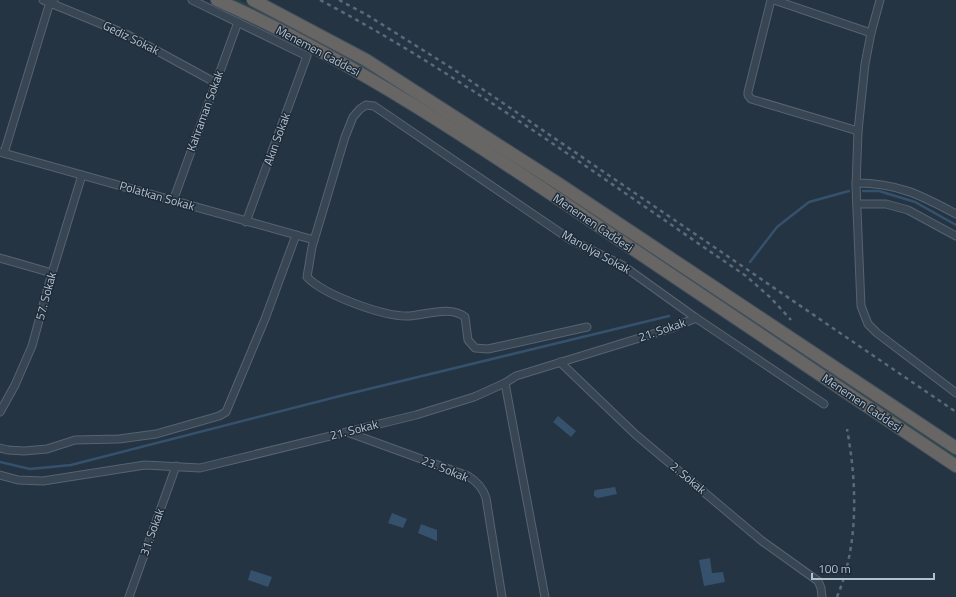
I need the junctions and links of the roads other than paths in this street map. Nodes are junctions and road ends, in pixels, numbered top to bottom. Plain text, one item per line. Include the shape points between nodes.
1 (192, 0) edge
2 (217, 0) edge
3 (253, 0) edge
4 (771, 0) edge
5 (774, 0) edge
6 (880, 0) edge
7 (49, 1) edge
8 (238, 22) junction
9 (871, 33) junction
10 (216, 83) junction
11 (858, 131) junction
12 (2, 153) edge
13 (82, 175) junction
14 (856, 183) junction
15 (173, 201) junction
16 (856, 204) junction
17 (956, 214) edge
18 (246, 222) junction
19 (296, 236) junction
20 (956, 236) edge
21 (314, 240) junction
22 (0, 258) edge
23 (52, 273) junction
24 (696, 318) junction
25 (587, 327) dead end
26 (560, 362) junction
27 (505, 383) junction
28 (955, 389) edge
29 (824, 404) dead end
30 (0, 412) edge
31 (347, 432) junction
32 (0, 448) edge
33 (956, 448) edge
34 (176, 466) junction
35 (956, 466) edge
36 (0, 475) edge
37 (129, 597) edge
38 (502, 597) edge
39 (545, 597) edge
40 (822, 597) edge

1 - 8 street
2 - 35 highway, Menemen Caddesi via 304,42 380,84 524,176
3 - 33 highway, Menemen Caddesi via 366,60 559,184
4 - 11 street via 748,95 751,99
5 - 9 street
6 - 9 street
7 - 10 street, Gediz Sokak via 128,35
7 - 12 street
8 - 10 street, Kahraman Sokak
8 - 18 street, Akın Sokak via 307,56
9 - 11 street
10 - 15 street, Kahraman Sokak
11 - 14 street
12 - 13 street, Polatkan Sokak
13 - 15 street, Polatkan Sokak
13 - 23 street, 57. Sokak
14 - 16 street
14 - 17 street via 886,185 916,193
15 - 18 street, Polatkan Sokak
16 - 20 street via 886,204 908,210
16 - 28 street via 861,306 868,324 889,343
18 - 19 street, Polatkan Sokak
19 - 21 street, Polatkan Sokak
19 - 32 street via 226,412 156,434 119,440 75,440 47,449 24,451
21 - 24 street, Manolya Sokak via 353,117 366,105 374,106 571,240 622,265
21 - 25 street via 307,277 312,283 327,292 378,312 407,316 459,312 465,317 468,340 474,348 488,349
22 - 23 street
23 - 30 street, 57. Sokak via 32,346
24 - 26 street, 21. Sokak via 672,328
24 - 29 street, Manolya Sokak
26 - 27 street, 21. Sokak via 516,376
26 - 40 street, 2. Sokak via 635,434 762,541 818,582
27 - 31 street, 21. Sokak via 474,397 416,415
27 - 39 street
31 - 34 street, 21. Sokak via 200,468
31 - 38 street, 23. Sokak via 468,476 479,484 486,498
34 - 36 street, 21. Sokak via 145,465 43,481 18,480
34 - 37 street, 31. Sokak

